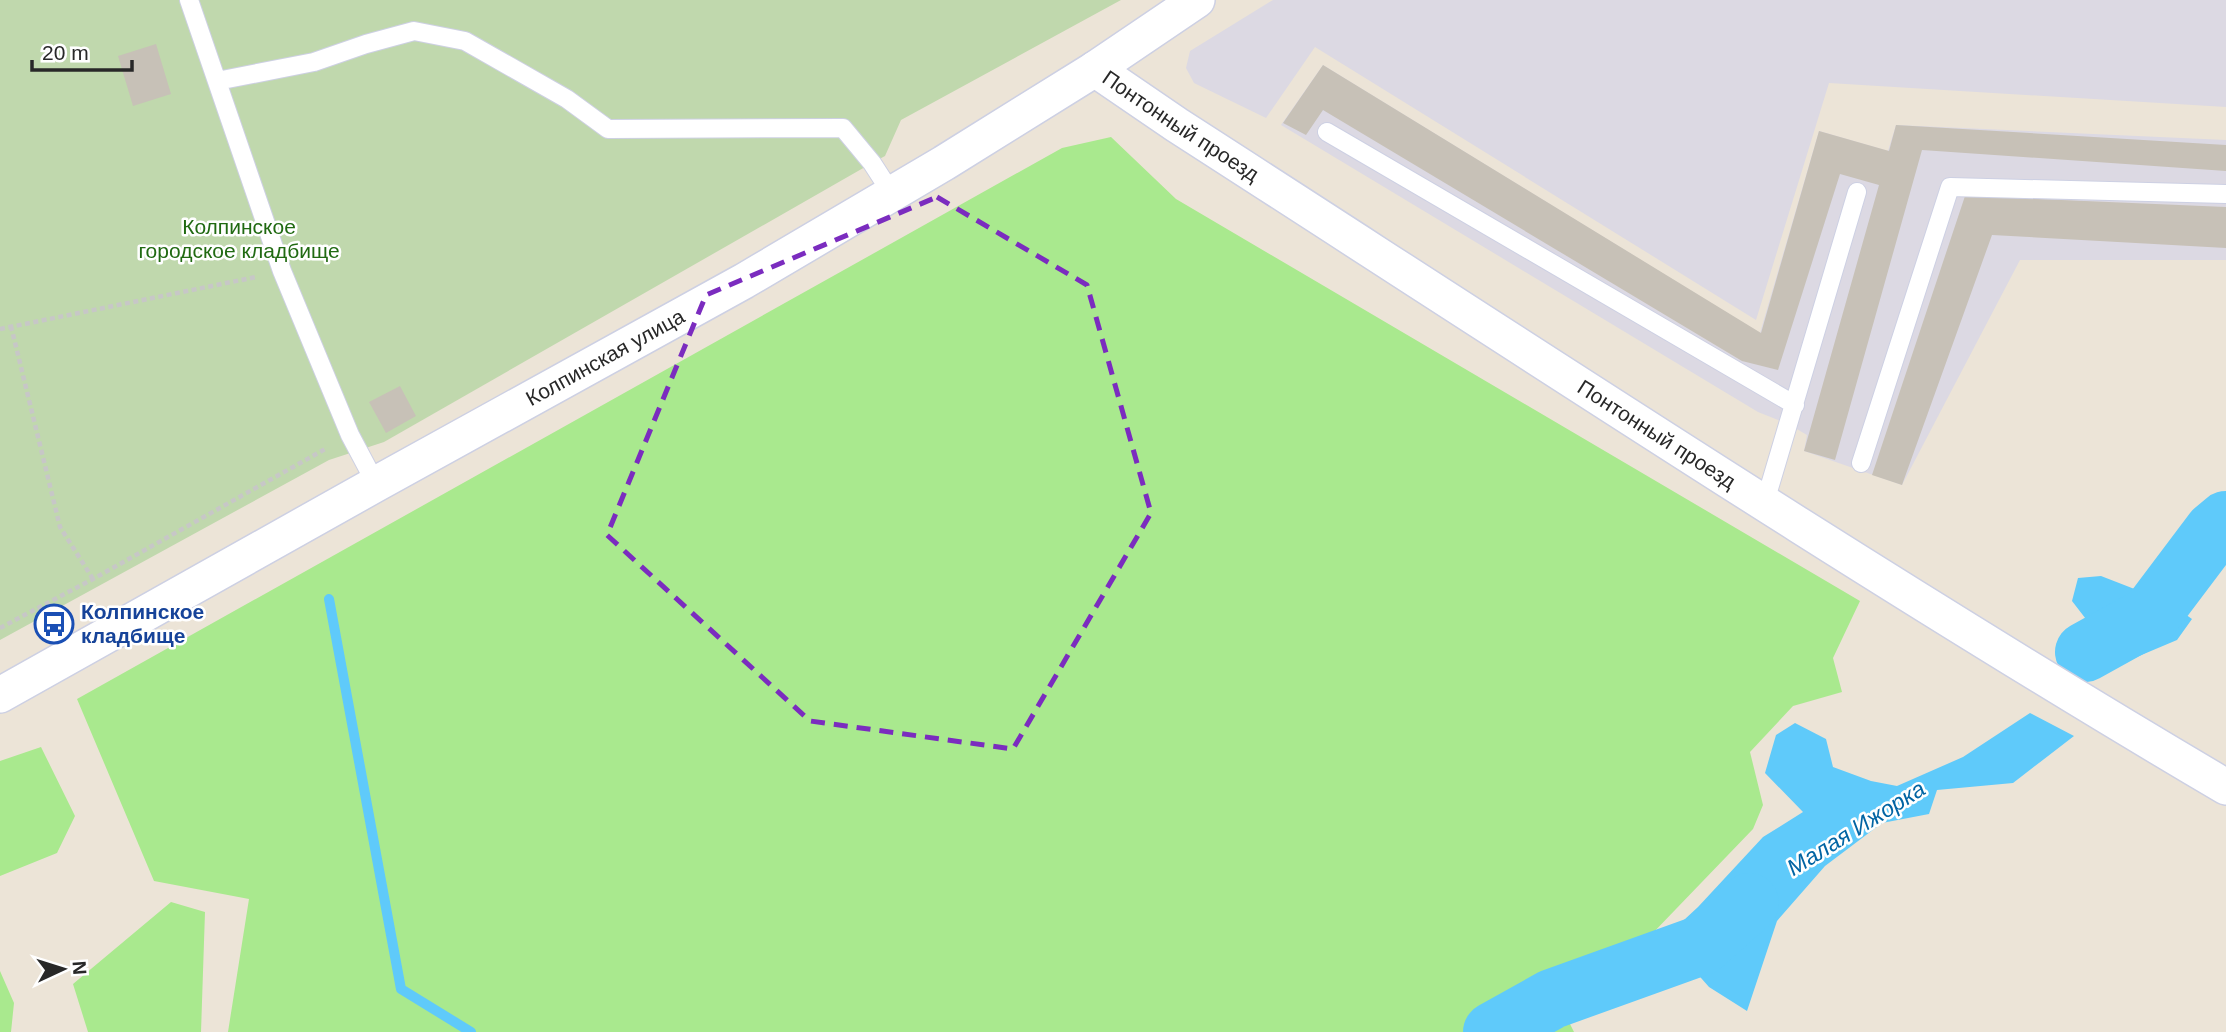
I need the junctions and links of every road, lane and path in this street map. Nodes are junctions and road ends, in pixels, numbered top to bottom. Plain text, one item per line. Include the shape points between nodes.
1 (189, 0) edge
2 (1197, 0) edge
3 (1095, 69) junction
4 (217, 81) junction
5 (1326, 132) dead end
6 (1857, 192) dead end
7 (892, 194) junction
8 (2226, 194) edge
9 (282, 271) junction
10 (11, 326) junction
11 (0, 329) edge
12 (1795, 405) junction
13 (350, 435) junction
14 (1861, 463) dead end
15 (376, 484) junction
16 (1765, 502) junction
17 (93, 579) junction
18 (0, 628) edge
19 (0, 695) edge
20 (2226, 787) edge

1 - 4 lane
2 - 3 street, Колпинская улица
3 - 7 street, Колпинская улица
3 - 16 street, Понтонный проезд
4 - 7 lane via 314,62 414,31 465,41 566,99 608,129 843,128
4 - 9 lane
5 - 12 lane
6 - 12 lane
7 - 15 street, Колпинская улица
8 - 14 lane via 1950,187
9 - 10 path
9 - 13 lane
10 - 11 path
10 - 17 path via 60,527
12 - 16 lane
13 - 15 lane
13 - 17 path
15 - 19 street, Колпинская улица
16 - 20 street, Понтонный проезд
17 - 18 path

